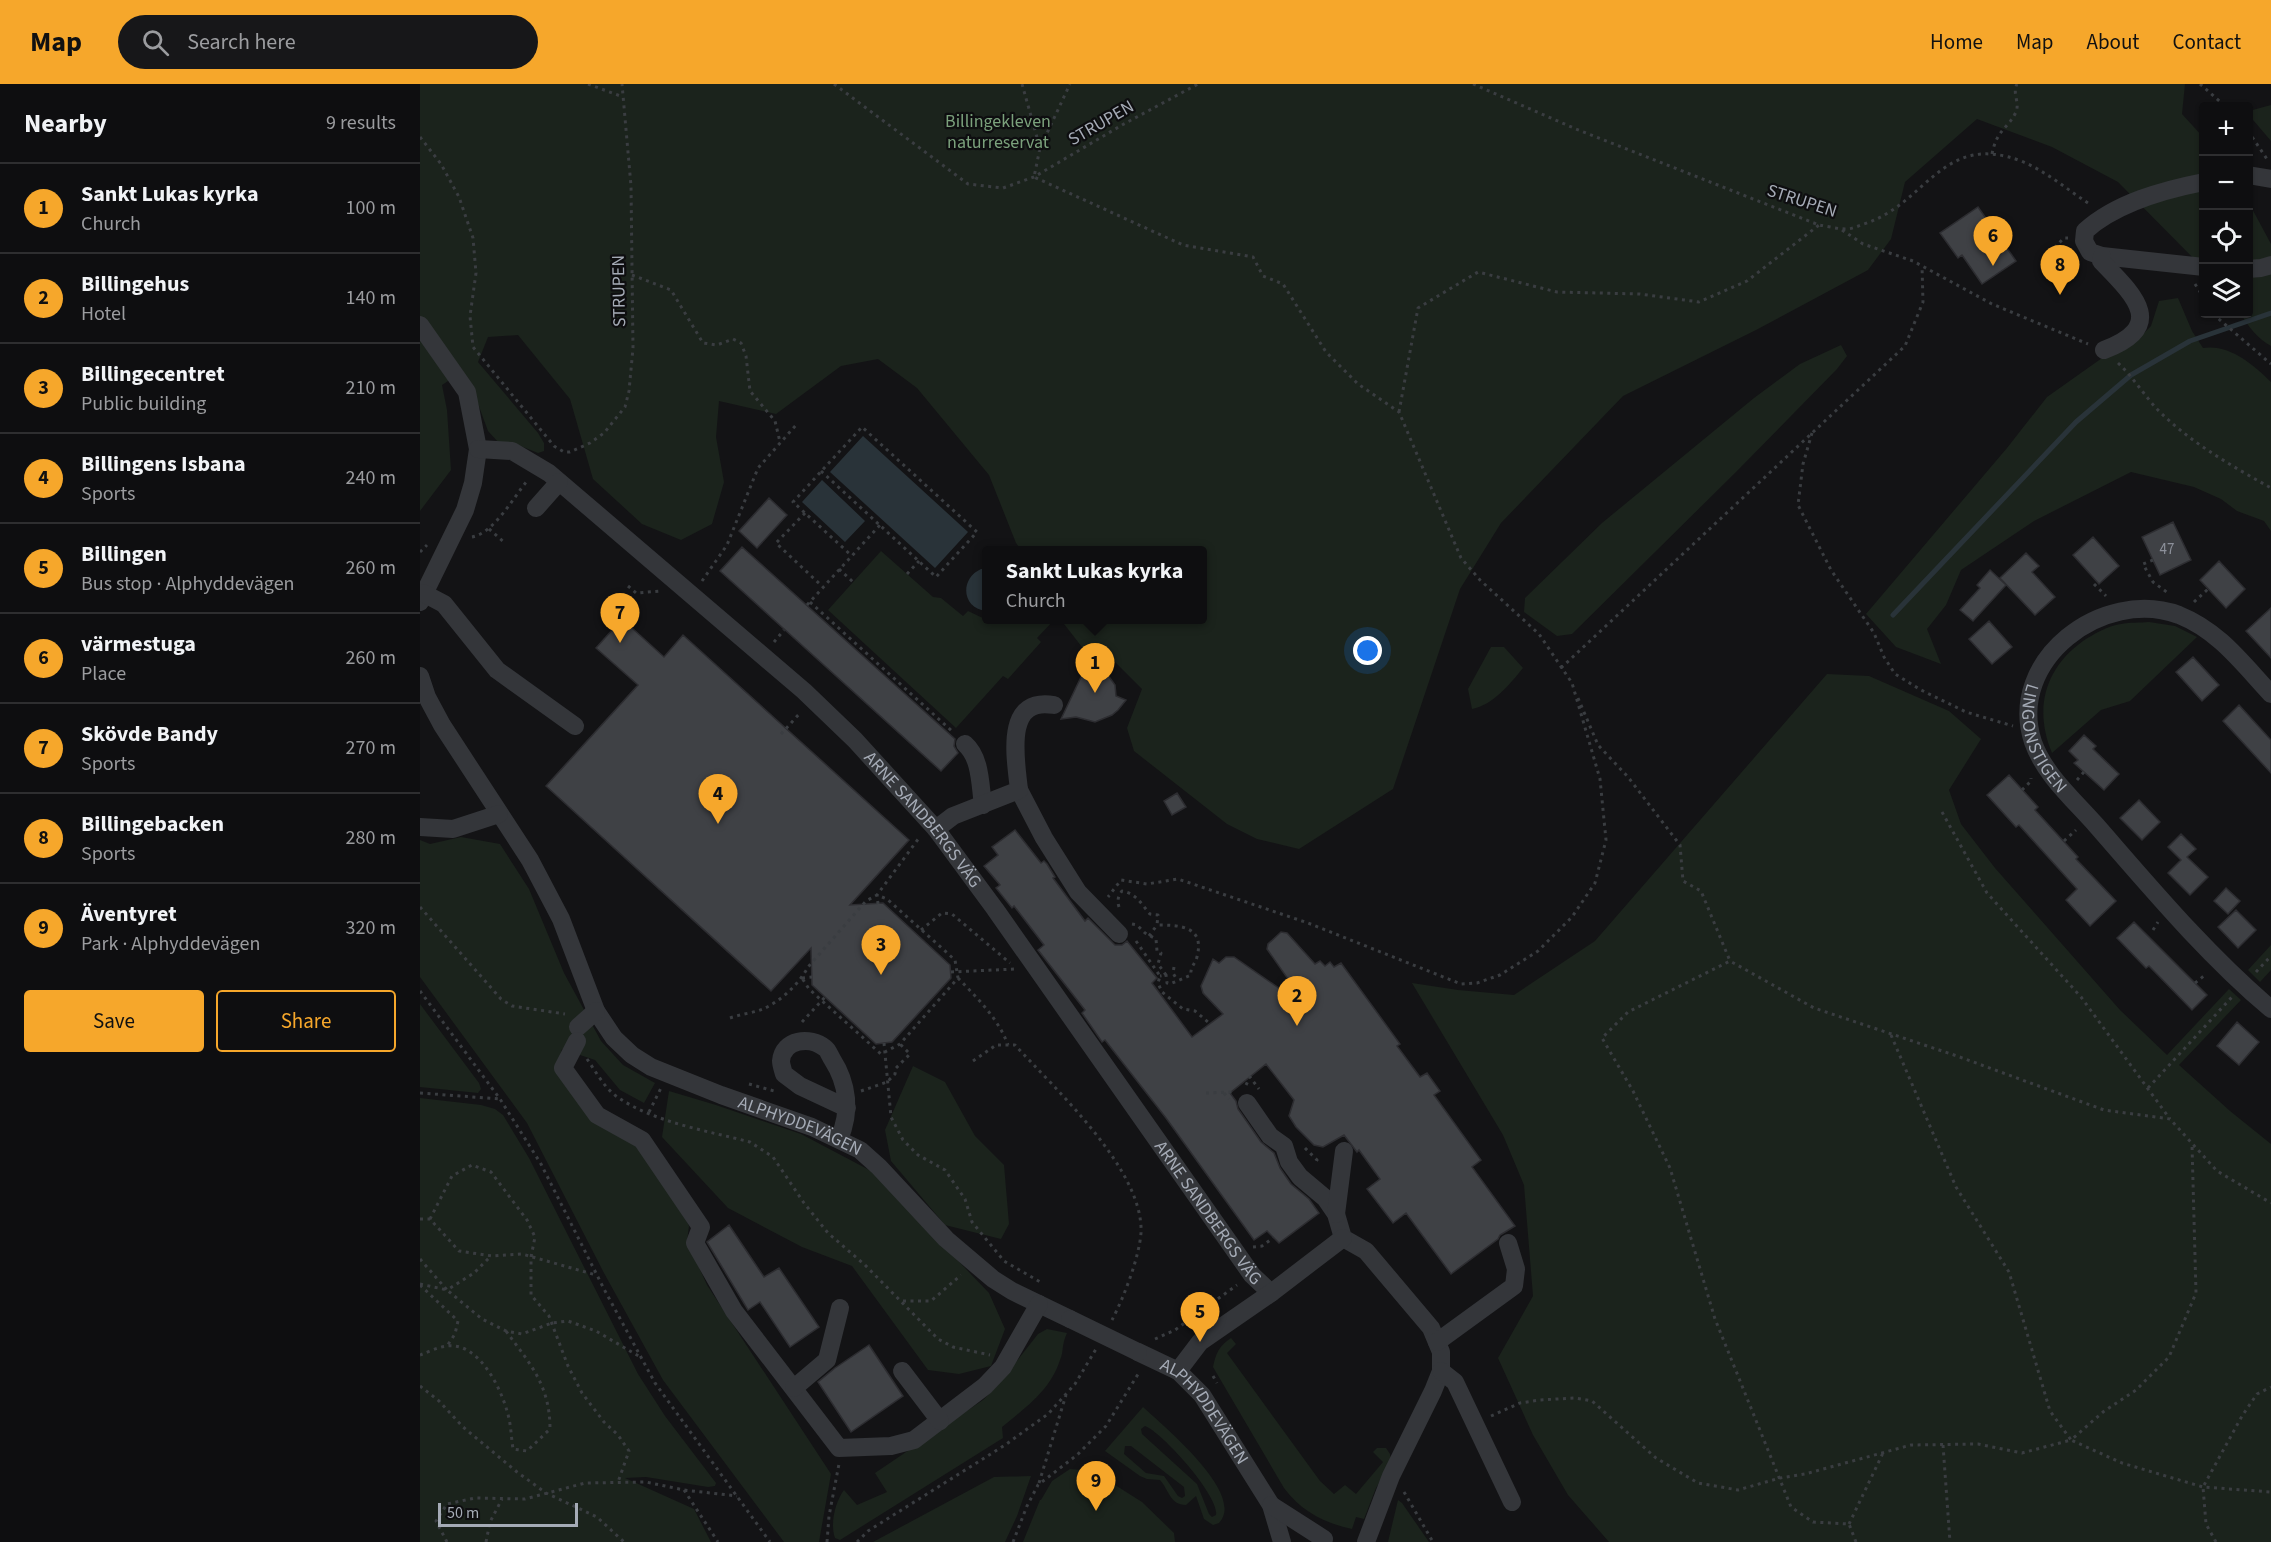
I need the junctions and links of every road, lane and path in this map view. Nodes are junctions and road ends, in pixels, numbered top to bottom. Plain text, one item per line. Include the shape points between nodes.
1 (588, 84) edge
2 (622, 84) edge
3 (834, 84) edge
4 (1022, 84) edge
5 (1070, 84) edge
6 (1198, 84) edge
7 (1473, 84) edge
8 (2017, 84) edge
9 (2200, 84) edge
10 (623, 97) junction
11 (2220, 102) edge
12 (420, 137) edge
13 (2253, 138) edge
14 (1040, 148) junction
15 (1992, 154) junction
16 (2271, 166) edge
17 (2253, 176) edge
18 (1034, 177) junction
19 (2271, 179) edge
20 (2199, 183) edge
21 (2104, 216) junction
22 (1818, 225) junction
23 (1840, 228) junction
24 (2064, 238) dead end
25 (2049, 253) dead end
26 (2102, 256) junction
27 (2271, 265) edge
28 (1922, 266) junction
29 (2199, 266) edge
30 (2253, 269) edge
31 (632, 275) junction
32 (2218, 318) edge
33 (420, 325) edge
34 (2104, 350) junction
35 (2271, 364) edge
36 (1399, 412) junction
37 (796, 425) dead end
38 (1812, 432) junction
39 (780, 442) junction
40 (554, 446) junction
41 (478, 449) junction
42 (539, 465) junction
43 (821, 471) junction
44 (559, 483) junction
45 (2271, 488) edge
46 (536, 508) dead end
47 (805, 513) junction
48 (880, 525) junction
49 (489, 529) junction
50 (452, 536) junction
51 (505, 543) dead end
52 (852, 556) junction
53 (2153, 560) dead end
54 (919, 561) junction
55 (839, 570) junction
56 (907, 574) dead end
57 (853, 582) dead end
58 (2094, 584) dead end
59 (628, 586) dead end
60 (823, 587) junction
61 (2208, 589) dead end
62 (666, 590) dead end
63 (692, 594) junction
64 (422, 598) edge
65 (2174, 598) dead end
66 (2111, 602) dead end
67 (2188, 608) dead end
68 (784, 630) dead end
69 (769, 646) dead end
70 (1561, 668) junction
71 (420, 675) edge
72 (1572, 683) junction
73 (2271, 693) edge
74 (1054, 705) dead end
75 (806, 706) dead end
76 (575, 726) dead end
77 (2019, 728) dead end
78 (781, 734) dead end
79 (965, 744) joint
80 (2032, 774) dead end
81 (1019, 790) junction
82 (2022, 790) dead end
83 (983, 805) junction
84 (1942, 812) dead end
85 (499, 814) junction
86 (2082, 825) dead end
87 (420, 827) edge
88 (929, 832) junction
89 (2064, 841) dead end
90 (877, 895) junction
91 (878, 904) dead end
92 (1111, 905) dead end
93 (420, 907) edge
94 (1119, 911) dead end
95 (1157, 925) junction
96 (921, 930) junction
97 (1123, 930) junction
98 (1149, 936) junction
99 (2271, 956) edge
100 (1730, 961) junction
101 (1174, 966) dead end
102 (2198, 966) dead end
103 (1018, 969) dead end
104 (1006, 970) dead end
105 (951, 972) dead end
106 (958, 972) junction
107 (1160, 975) junction
108 (1166, 975) junction
109 (812, 977) dead end
110 (2251, 977) dead end
111 (802, 978) junction
112 (958, 978) junction
113 (1177, 980) junction
114 (2195, 983) dead end
115 (420, 991) edge
116 (2237, 992) dead end
117 (825, 997) dead end
118 (2271, 1009) edge
119 (596, 1011) junction
120 (730, 1018) dead end
121 (1208, 1022) dead end
122 (797, 1027) dead end
123 (578, 1034) junction
124 (1891, 1035) junction
125 (884, 1043) dead end
126 (900, 1044) junction
127 (1008, 1045) dead end
128 (885, 1050) junction
129 (887, 1082) junction
130 (2148, 1088) junction
131 (420, 1093) edge
132 (1206, 1093) dead end
133 (1240, 1098) joint
134 (500, 1099) junction
135 (846, 1102) joint
136 (2170, 1119) junction
137 (839, 1139) junction
138 (2192, 1143) junction
139 (1344, 1151) dead end
140 (2271, 1203) edge
141 (1336, 1214) junction
142 (420, 1219) edge
143 (430, 1219) junction
144 (1343, 1238) junction
145 (1508, 1244) dead end
146 (492, 1256) junction
147 (531, 1257) junction
148 (420, 1259) edge
149 (974, 1264) junction
150 (1252, 1275) junction
151 (597, 1276) junction
152 (420, 1284) edge
153 (1050, 1289) dead end
154 (447, 1290) junction
155 (1271, 1293) junction
156 (902, 1301) junction
157 (1039, 1304) junction
158 (840, 1308) dead end
159 (552, 1323) junction
160 (506, 1331) junction
161 (1154, 1340) dead end
162 (1437, 1342) junction
163 (447, 1346) junction
164 (420, 1355) edge
165 (642, 1358) junction
166 (1140, 1361) junction
167 (1003, 1367) junction
168 (902, 1371) dead end
169 (1178, 1371) junction
170 (1441, 1371) junction
171 (420, 1386) edge
172 (2271, 1387) edge
173 (794, 1388) junction
174 (1066, 1393) dead end
175 (940, 1421) junction
176 (1475, 1424) junction
177 (2071, 1440) junction
178 (1943, 1445) junction
179 (839, 1448) junction
180 (1883, 1453) junction
181 (1780, 1478) junction
182 (618, 1482) junction
183 (1038, 1485) junction
184 (1400, 1485) dead end
185 (2203, 1487) junction
186 (684, 1490) junction
187 (2271, 1492) edge
188 (546, 1493) junction
189 (738, 1496) junction
190 (502, 1498) junction
191 (1512, 1502) dead end
192 (1271, 1505) junction
193 (1849, 1524) junction
194 (1324, 1541) edge
195 (447, 1542) edge
196 (486, 1542) edge
197 (624, 1542) edge
198 (718, 1542) edge
199 (770, 1542) edge
200 (827, 1542) edge
201 (1013, 1542) edge
202 (1282, 1542) edge
203 (1366, 1542) edge
204 (1433, 1542) edge
205 (1856, 1542) edge
206 (1950, 1542) edge
207 (2216, 1542) edge

1 - 10 path
2 - 10 path, STRUPEN
3 - 18 path, STRUPEN via 968,184 1003,188
4 - 14 path
5 - 14 path
6 - 18 path, STRUPEN
7 - 22 path, STRUPEN
8 - 15 path via 2015,114 1999,132
9 - 11 path
10 - 31 path, STRUPEN via 631,186
12 - 40 path via 459,197 473,238 473,347
13 - 16 path
14 - 18 path
15 - 21 path, STRUPEN via 2021,161
15 - 23 path, STRUPEN via 1971,154 1949,163 1911,197 1875,220
17 - 19 street
18 - 36 path via 1183,245 1253,257 1263,276 1283,284 1326,351 1358,384
20 - 21 street via 2142,199
21 - 26 street via 2085,231 2084,241 2090,252
22 - 23 path, STRUPEN
22 - 36 path via 1747,281 1700,302 1640,294 1557,292 1478,272 1418,308
23 - 28 path via 1863,244
24 - 25 path
26 - 29 street
26 - 34 street via 2101,261 2130,292 2141,311 2140,324 2133,336
27 - 30 street
28 - 34 path via 1992,304
28 - 38 path via 1923,302 1905,346
31 - 39 path via 671,291 703,343 717,345 733,339 741,343 750,391 775,421
31 - 40 path, STRUPEN via 632,373 625,407 590,444 570,452
32 - 35 path
33 - 41 street via 467,392
34 - 45 path via 2176,426
36 - 70 path via 1461,558 1539,634
37 - 39 path
38 - 70 path
38 - 77 path via 1798,505 1825,560 1874,633 1895,674 1966,712
39 - 63 path via 758,468 727,545
40 - 42 path
41 - 42 street, ARNE SANDBERGS VÄG via 512,452
41 - 50 street via 465,510
42 - 44 street, ARNE SANDBERGS VÄG
42 - 49 path
43 - 47 path via 793,502
43 - 48 path
43 - 54 path via 862,427 977,532 936,577
44 - 46 street
44 - 63 street, ARNE SANDBERGS VÄG
47 - 52 path
47 - 60 path via 776,543
48 - 52 path
48 - 54 path
49 - 50 path via 480,536
49 - 51 path
50 - 64 street
52 - 55 path
53 - 65 path via 2143,564 2153,582
54 - 56 path
55 - 57 path
55 - 60 path
58 - 66 path
59 - 62 path via 636,593
60 - 79 path via 808,603
61 - 67 path
63 - 88 street, ARNE SANDBERGS VÄG via 855,740
64 - 76 street via 444,604 497,670
68 - 69 path
70 - 72 path
71 - 85 street, ALPHYDDEVÄGEN via 442,725
72 - 92 path via 1600,779 1606,840 1595,883 1572,917 1538,951 1500,975 1461,984 1308,923 1178,879 1147,884 1121,880 1108,897
72 - 100 path via 1598,745 1680,845 1683,881 1701,891
73 - 118 street, LINGONSTIGEN via 2215,634 2177,615 2143,609 2109,614 2072,632 2045,662 2029,712 2033,741 2055,778 2164,903
74 - 81 street via 1030,708 1017,725
75 - 78 path
79 - 83 street via 973,750
80 - 82 path
81 - 83 street
81 - 97 street via 1078,892
83 - 88 street via 953,816
84 - 130 path via 1987,893 2081,997
85 - 87 street via 453,829
85 - 119 street, ALPHYDDEVÄGEN via 530,860 561,919
86 - 89 path
88 - 90 path
88 - 150 street, ARNE SANDBERGS VÄG via 996,909
90 - 91 path
90 - 96 path via 887,899
90 - 111 path via 859,909
93 - 123 path via 501,999 512,1006 573,1017
94 - 95 path via 1118,898 1122,891 1128,892 1150,914 1158,915
95 - 98 path
95 - 113 path via 1185,927 1198,941 1191,975
96 - 103 path via 942,913 952,914
96 - 112 path via 955,960
97 - 98 path via 1135,924
97 - 107 path
98 - 108 path via 1156,939 1157,951 1161,953 1158,964
99 - 110 path
100 - 124 path via 1814,1008
100 - 181 path via 1628,1012 1602,1038 1670,1168 1715,1318
101 - 113 path
102 - 114 path via 2205,975
104 - 106 path
105 - 106 path
106 - 128 path via 898,1043
107 - 108 path
107 - 121 path via 1162,992
108 - 113 path via 1167,983
109 - 111 path
111 - 120 path via 780,999 761,1010
111 - 126 path via 809,989 881,1054
112 - 126 path
112 - 127 path via 1002,1030
115 - 134 path
116 - 130 path
117 - 122 path
119 - 123 street
119 - 137 street, ALPHYDDEVÄGEN via 614,1038 651,1066
123 - 156 path via 601,1081 615,1096 665,1118 750,1142 772,1156 828,1233
123 - 173 street via 563,1068 572,1083 597,1115 642,1140 701,1227 695,1243 734,1311
124 - 136 path via 2104,1110
124 - 177 path via 1956,1187 2010,1272 2050,1412
125 - 128 path
126 - 129 path via 910,1054
128 - 129 path
129 - 135 path
129 - 153 path via 891,1117 903,1140 918,1155 945,1170 965,1199 972,1222 1004,1261
130 - 136 path
131 - 134 path
132 - 133 path
133 - 141 street via 1270,1136 1284,1146 1300,1177 1325,1198
134 - 151 path via 541,1164
135 - 137 street
136 - 138 path
137 - 149 street, ALPHYDDEVÄGEN via 860,1150 879,1167
138 - 140 path via 2217,1171
138 - 177 path via 2196,1293 2169,1357 2136,1390
139 - 141 street
141 - 144 street
142 - 143 path
143 - 146 path via 459,1251
143 - 147 path via 452,1176 472,1165 490,1172 528,1220 535,1237
144 - 155 street
144 - 162 street via 1366,1251 1431,1328
145 - 162 street via 1516,1269 1514,1286
146 - 147 path
146 - 154 path
147 - 151 path
147 - 159 path via 531,1295
148 - 154 path
149 - 156 path via 931,1301
149 - 157 street, ALPHYDDEVÄGEN
150 - 155 street, ARNE SANDBERGS VÄG
150 - 161 path via 1175,1330
151 - 165 path
152 - 154 path
152 - 163 path via 458,1321
154 - 160 path via 482,1318
155 - 169 street via 1200,1342
156 - 167 path via 939,1339 953,1347 991,1355
157 - 166 street, ALPHYDDEVÄGEN, bridge via 1070,1318
157 - 167 street
158 - 173 street via 827,1360
159 - 160 path via 522,1334
159 - 165 path via 568,1321 596,1331
159 - 182 path via 567,1366 582,1393 628,1451
160 - 163 path via 540,1379 550,1410 550,1429 527,1451 513,1449 507,1412 488,1369 470,1352
162 - 170 street
163 - 164 path
165 - 189 path via 655,1383
166 - 169 street, ALPHYDDEVÄGEN
166 - 183 path via 1106,1426
167 - 175 street
168 - 175 street
169 - 192 street, ALPHYDDEVÄGEN via 1202,1395
170 - 176 street via 1455,1382
170 - 203 street via 1391,1476
171 - 188 path
172 - 185 path via 2257,1395 2242,1416
173 - 179 street
174 - 183 path
175 - 179 street via 914,1440 891,1446
176 - 181 path via 1520,1403 1575,1398 1592,1401 1656,1458 1698,1483 1738,1490
176 - 191 street
177 - 178 path via 2022,1453 1978,1444
177 - 185 path via 2122,1463
178 - 180 path via 1911,1445
178 - 206 path
179 - 200 path
180 - 181 path
180 - 193 path
181 - 193 path via 1791,1507 1813,1522
182 - 186 path via 646,1482
182 - 188 path via 585,1483
183 - 201 path
184 - 204 path
185 - 187 path
185 - 207 path via 2206,1524
186 - 189 path
186 - 198 path
188 - 190 path via 525,1499
188 - 197 path via 597,1517
189 - 199 path
190 - 195 path via 447,1504 436,1521
190 - 196 path via 490,1522
192 - 194 street, ALPHYDDEVÄGEN
192 - 202 street, ALPHYDDEVÄGEN
193 - 205 path

